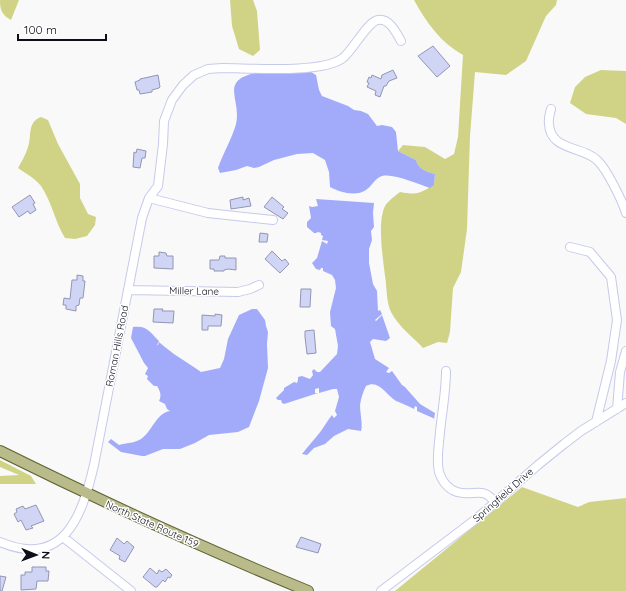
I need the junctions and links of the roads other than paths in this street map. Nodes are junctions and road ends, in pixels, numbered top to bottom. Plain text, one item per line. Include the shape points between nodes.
1 (402, 40) dead end
2 (551, 109) dead end
3 (149, 198) junction
4 (626, 213) edge
5 (273, 220) dead end
6 (570, 247) dead end
7 (258, 285) dead end
8 (128, 290) junction
9 (626, 351) edge
10 (446, 371) dead end
11 (626, 403) edge
12 (617, 409) junction
13 (596, 422) junction
14 (0, 451) edge
15 (87, 494) junction
16 (495, 503) junction
17 (63, 537) junction
18 (0, 542) edge
19 (131, 591) edge
20 (308, 591) edge
21 (381, 591) edge

1 - 3 street, Roman Hills Road via 386,21 378,20 371,23 352,49 334,63 314,68 208,69 194,75 172,100 164,121 158,183
2 - 4 street via 548,124 551,134 558,142 598,160
3 - 5 street via 208,213
3 - 8 street, Roman Hills Road via 142,218
6 - 13 street via 590,252 611,277 617,320 611,361
7 - 8 street, Miller Lane via 238,292
8 - 15 street, Roman Hills Road
9 - 12 street via 620,372
10 - 16 street via 438,446 440,472 449,488 464,493 486,494 491,496
11 - 12 street, Springfield Drive
12 - 13 street, Springfield Drive
13 - 16 street, Springfield Drive via 538,464
14 - 15 main road, North State Route 159
15 - 17 street, Roman Hills Road via 76,518
15 - 20 main road, North State Route 159 via 248,567
16 - 21 street, Springfield Drive
17 - 18 street via 50,545 31,549 13,548
17 - 19 street

